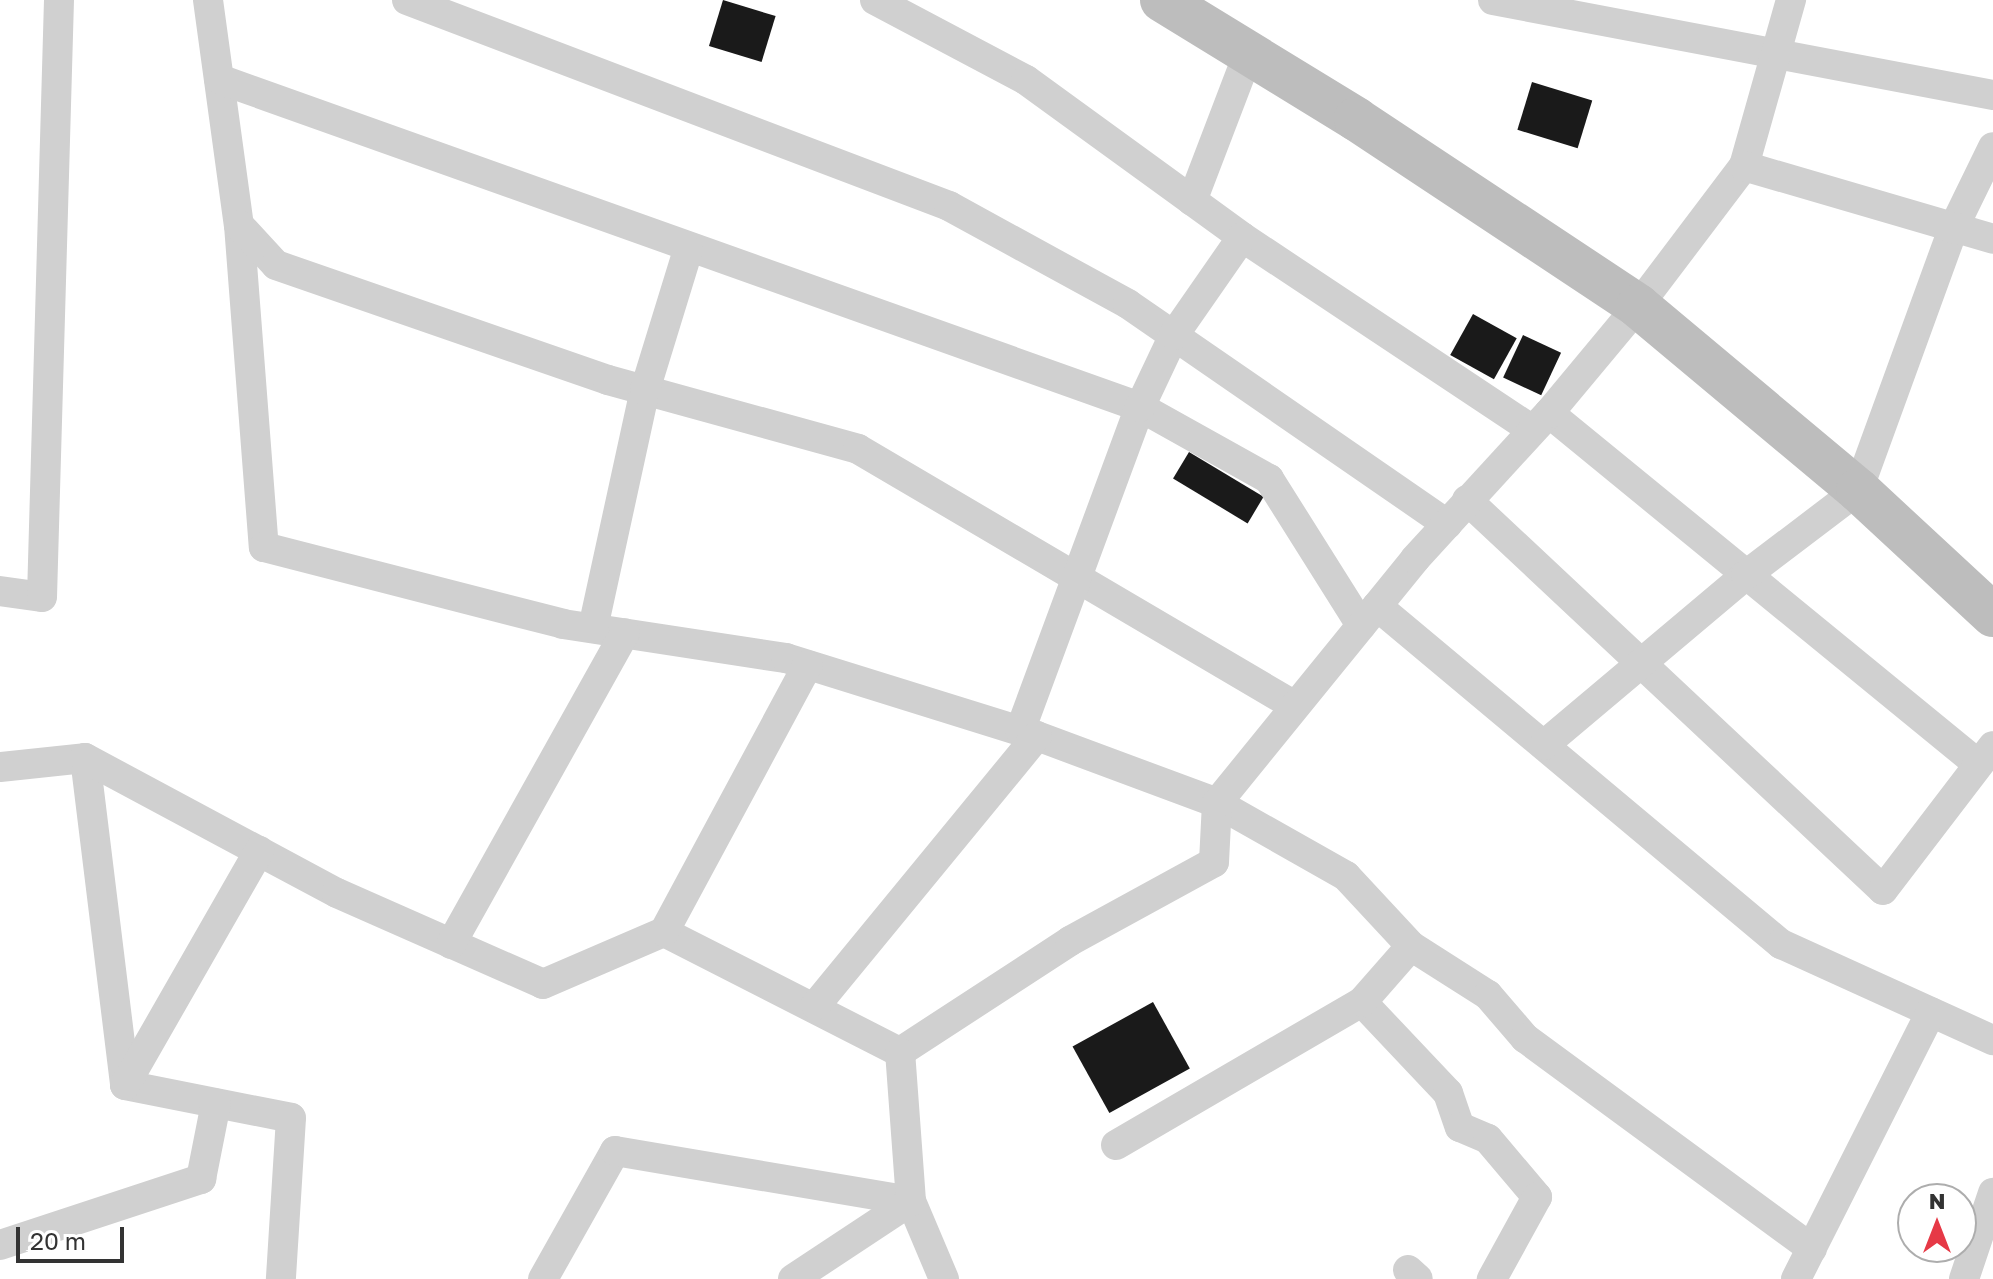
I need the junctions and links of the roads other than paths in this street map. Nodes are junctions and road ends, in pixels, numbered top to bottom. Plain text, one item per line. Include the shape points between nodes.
1 (59, 0) edge
2 (208, 0) edge
3 (407, 0) edge
4 (875, 0) edge
5 (1162, 0) edge
6 (1493, 0) edge
7 (1791, 0) edge
8 (1547, 6) edge
9 (1774, 50) junction
10 (1249, 52) junction
11 (219, 79) junction
12 (1993, 95) edge
13 (1993, 147) edge
14 (1744, 166) junction
15 (1192, 201) junction
16 (239, 225) junction
17 (1953, 229) junction
18 (1242, 237) junction
19 (1993, 239) edge
20 (688, 250) junction
21 (1638, 306) junction
22 (1174, 335) junction
23 (645, 390) junction
24 (1140, 407) junction
25 (1540, 420) junction
26 (1858, 490) junction
27 (1467, 500) junction
28 (1447, 524) junction
29 (1746, 575) junction
30 (1079, 581) junction
31 (0, 591) edge
32 (1993, 615) edge
33 (1369, 616) junction
34 (593, 628) junction
35 (625, 633) junction
36 (1641, 663) junction
37 (808, 665) junction
38 (1295, 706) junction
39 (1029, 733) junction
40 (1544, 745) junction
41 (1985, 755) edge
42 (85, 758) junction
43 (0, 767) edge
44 (1217, 803) junction
45 (259, 851) junction
46 (664, 932) junction
47 (451, 944) junction
48 (1411, 946) junction
49 (1362, 1002) junction
50 (816, 1005) junction
51 (1931, 1012) junction
52 (1993, 1040) edge
53 (900, 1052) junction
54 (125, 1085) junction
55 (216, 1103) junction
56 (1116, 1145) dead end
57 (1993, 1193) edge
58 (911, 1201) junction
59 (0, 1245) edge
60 (1812, 1249) junction
61 (281, 1279) edge
62 (543, 1279) edge
63 (793, 1279) edge
64 (944, 1279) edge
65 (1492, 1279) edge
66 (1796, 1279) edge
67 (1964, 1279) edge

1 - 31 street via 42,597
2 - 11 street
3 - 22 street via 949,206 1128,304
4 - 15 street via 1026,80
5 - 10 street
6 - 8 street
7 - 9 street
8 - 9 street
9 - 12 street
9 - 14 street
10 - 15 street
10 - 21 street
11 - 16 street
11 - 20 street
13 - 17 street
14 - 17 street
14 - 21 street
15 - 18 street
16 - 23 street via 276,265
16 - 34 street via 264,547
17 - 19 street
17 - 26 street
18 - 22 street
18 - 25 street
20 - 23 street
20 - 24 street
21 - 25 street
21 - 26 street
22 - 24 street
22 - 28 street
23 - 30 street via 858,449
23 - 34 street
24 - 30 street
24 - 33 street via 1269,479
25 - 27 street
25 - 29 street
26 - 29 street
26 - 32 street
27 - 28 street
27 - 36 street
28 - 33 street
29 - 36 street
29 - 41 street
30 - 38 street
30 - 39 street
33 - 38 street
33 - 40 street
34 - 35 street
35 - 37 street
35 - 47 street
36 - 40 street
36 - 41 street via 1883,890
37 - 39 street
37 - 46 street
38 - 44 street
39 - 44 street
39 - 50 street
40 - 51 street via 1781,944
42 - 43 street
42 - 45 street
42 - 54 street
44 - 48 street via 1346,876
44 - 53 street via 1214,862 1070,941
45 - 47 street
45 - 54 street
46 - 47 street via 543,984
46 - 50 street
48 - 49 street
48 - 60 street via 1488,995 1525,1038
49 - 56 street
49 - 65 street via 1448,1093 1460,1127 1488,1139 1537,1197
50 - 53 street
51 - 52 street
51 - 60 street
53 - 58 street
54 - 55 street
55 - 59 street via 201,1179
55 - 61 street via 291,1118
57 - 67 street
58 - 62 street via 615,1151
58 - 63 street
58 - 64 street
60 - 66 street

